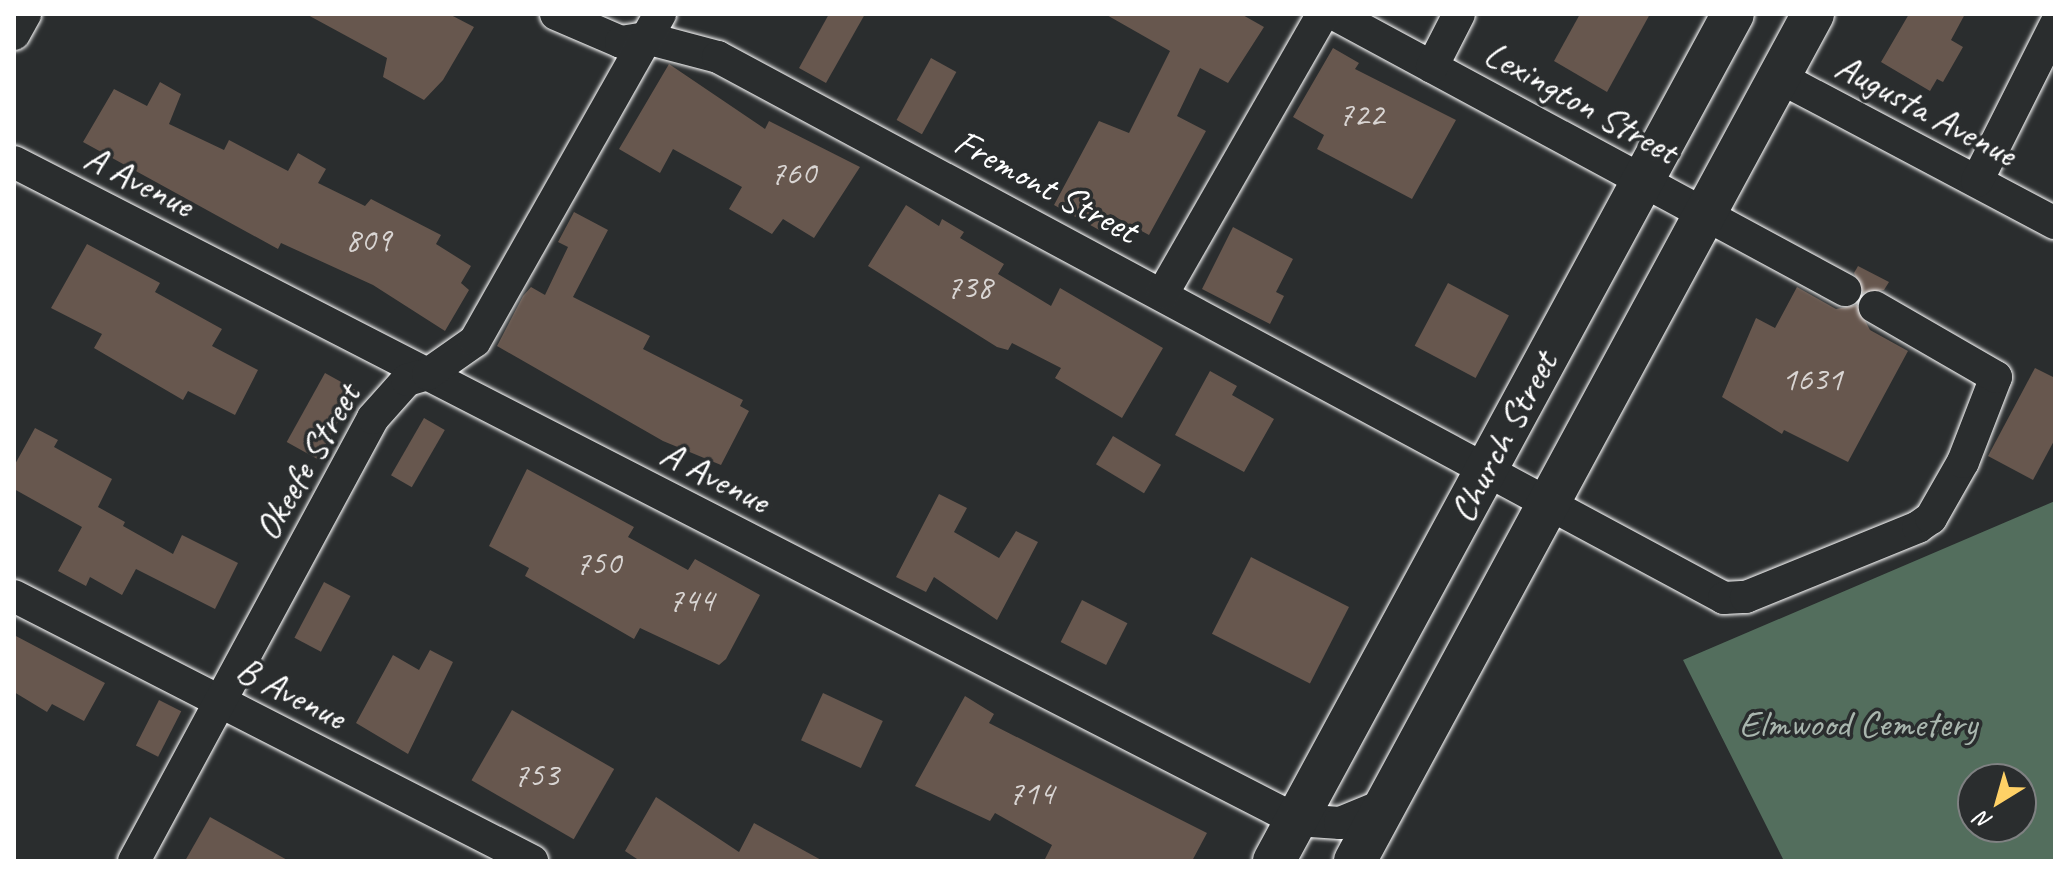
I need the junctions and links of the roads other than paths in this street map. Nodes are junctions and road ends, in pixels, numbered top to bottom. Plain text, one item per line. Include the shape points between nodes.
1 (25, 14) edge
2 (556, 14) edge
3 (1323, 14) edge
4 (1334, 14) edge
5 (1459, 14) edge
6 (1733, 14) edge
7 (1813, 14) edge
8 (653, 26) edge
9 (2055, 26) edge
10 (14, 34) edge
11 (1432, 67) junction
12 (1779, 77) junction
13 (14, 162) edge
14 (1642, 181) junction
15 (1977, 181) junction
16 (1705, 215) junction
17 (2046, 218) edge
18 (1845, 290) dead end
19 (1163, 293) junction
20 (1875, 307) dead end
21 (428, 374) junction
22 (1486, 468) junction
23 (1549, 503) junction
24 (14, 596) edge
25 (220, 702) junction
26 (1386, 804) junction
27 (1296, 820) junction
28 (134, 861) edge
29 (532, 861) edge
30 (1274, 861) edge
31 (1355, 861) edge

1 - 10 street
2 - 8 street, Fremont Street via 621,42
3 - 19 street
4 - 11 street, Lexington Street
5 - 11 street
6 - 14 main road, Church Street
7 - 12 main road, Church Street
8 - 19 street, Fremont Street
8 - 21 street, Okeefe Street via 475,341
9 - 15 street
11 - 14 street, Lexington Street
12 - 15 street, Augusta Avenue
12 - 16 main road, Church Street
13 - 21 street, A Avenue
14 - 16 street, Lexington Street
14 - 22 main road, Church Street
15 - 17 street, Augusta Avenue
16 - 18 street, Lexington Street
16 - 23 main road, Church Street
19 - 22 street, Fremont Street
20 - 23 street, Fremont Street via 1996,377 1963,462 1931,518 1891,541 1746,597 1708,592
21 - 25 street, Okeefe Street via 407,380 373,418
21 - 27 street, A Avenue
22 - 23 street, Fremont Street
22 - 27 main road, Church Street
23 - 26 main road, Church Street
24 - 25 street, B Avenue
25 - 28 street, Okeefe Street
25 - 29 street, B Avenue
26 - 27 street, A Avenue via 1340,823
26 - 31 main road, Church Street
27 - 30 main road, Church Street

